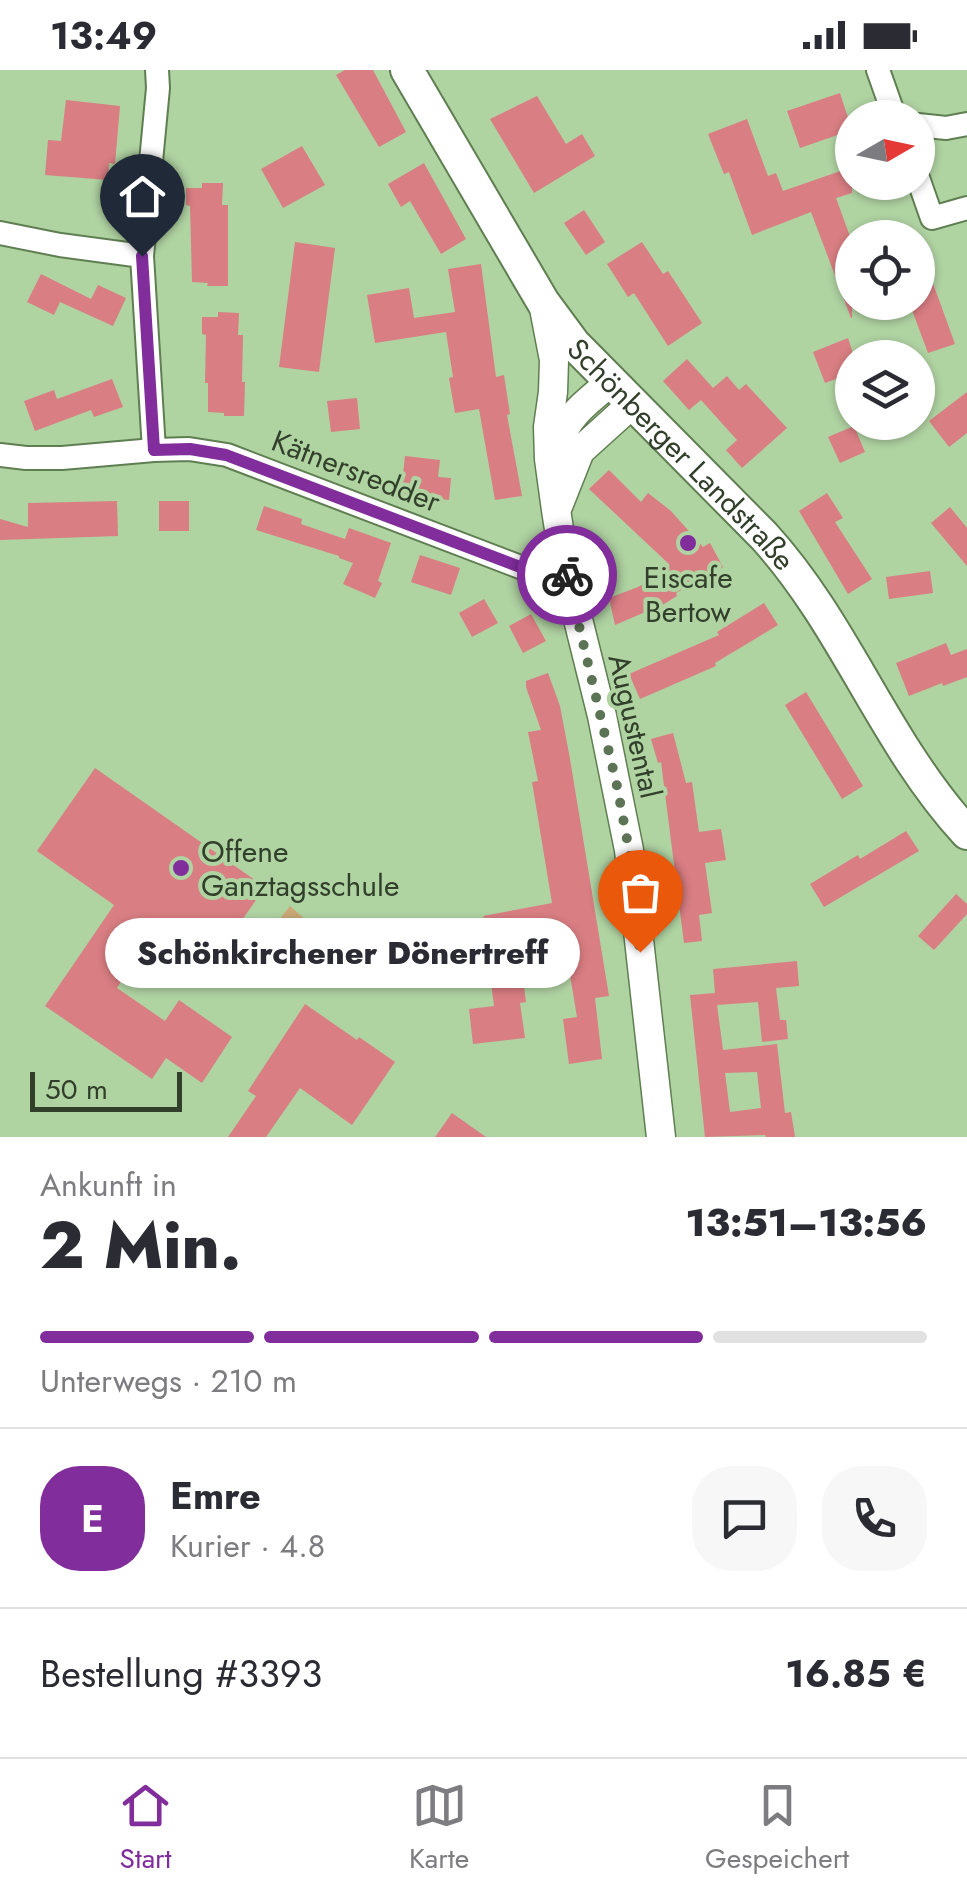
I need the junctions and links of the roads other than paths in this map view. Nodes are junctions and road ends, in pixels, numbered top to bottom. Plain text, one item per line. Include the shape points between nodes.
1 (157, 70) edge
2 (406, 70) edge
3 (878, 70) edge
4 (889, 100) edge
5 (967, 124) edge
6 (935, 127) edge
7 (926, 200) edge
8 (967, 208) edge
9 (0, 233) edge
10 (142, 256) junction
11 (542, 302) junction
12 (621, 393) junction
13 (154, 450) junction
14 (0, 455) edge
15 (549, 459) junction
16 (556, 510) junction
17 (565, 567) junction
18 (967, 833) edge
19 (660, 1137) edge

1 - 10 street
2 - 11 main road, Schönberger Landstraße
3 - 4 street
5 - 6 street
7 - 8 street via 932,218
9 - 10 street
10 - 13 street
11 - 12 main road, Schönberger Landstraße
11 - 15 street, Augustental via 554,360
12 - 15 street via 578,409
12 - 16 street via 580,451
12 - 18 main road, Schönberger Landstraße via 790,565 934,796
13 - 14 street, Kätnersredder via 62,458
13 - 17 street, Kätnersredder via 226,455 528,570
15 - 16 street, Augustental
16 - 17 street, Augustental
17 - 19 street, Augustental via 629,850

